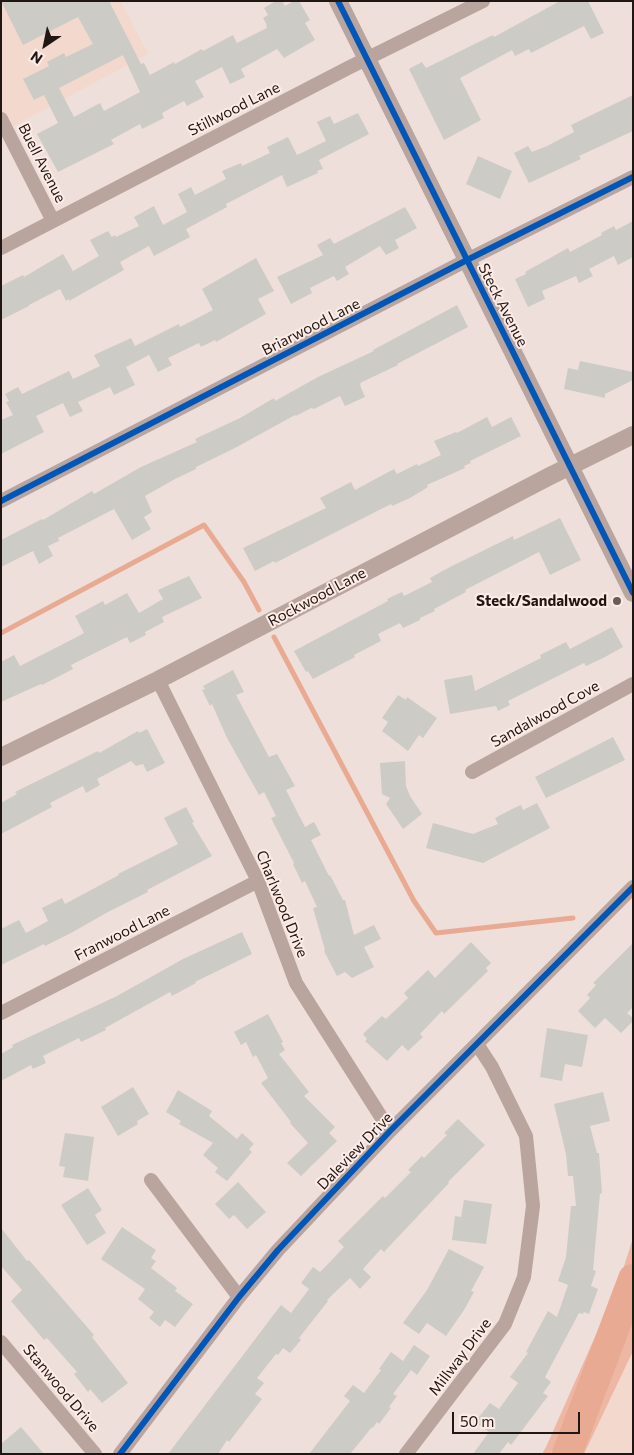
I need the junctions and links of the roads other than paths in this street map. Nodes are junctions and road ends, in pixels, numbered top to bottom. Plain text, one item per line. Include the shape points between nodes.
1 (338, 1) edge
2 (483, 1) edge
3 (367, 59) junction
4 (1, 119) edge
5 (633, 177) edge
6 (53, 221) junction
7 (1, 248) edge
8 (467, 260) junction
9 (633, 435) edge
10 (570, 465) junction
11 (1, 501) edge
12 (633, 593) edge
13 (158, 680) junction
14 (633, 684) edge
15 (1, 757) edge
16 (472, 772) dead end
17 (258, 881) junction
18 (633, 887) edge
19 (1, 1013) edge
20 (477, 1044) junction
21 (390, 1131) junction
22 (152, 1180) dead end
23 (239, 1297) junction
24 (1, 1342) edge
25 (95, 1454) edge
26 (120, 1454) edge
27 (406, 1454) edge

1 - 3 street, Steck Avenue
2 - 3 street, Stillwood Lane
3 - 6 street, Stillwood Lane
3 - 8 street, Steck Avenue
4 - 6 street, Buell Avenue
5 - 8 street, Briarwood Lane
6 - 7 street, Stillwood Lane
8 - 10 street, Steck Avenue
8 - 11 street, Briarwood Lane
9 - 10 street, Rockwood Lane
10 - 12 street, Steck Avenue
10 - 13 street, Rockwood Lane
13 - 15 street, Rockwood Lane
13 - 17 street, Charlwood Drive
14 - 16 street, Sandalwood Cove
17 - 19 street, Franwood Lane
17 - 21 street, Charlwood Drive via 296,983
18 - 20 street, Daleview Drive
20 - 21 street, Daleview Drive
20 - 27 street, Millway Drive via 492,1066 526,1136 533,1206 524,1277 505,1324
21 - 23 street, Daleview Drive via 278,1250
22 - 23 street
23 - 26 street, Daleview Drive
24 - 25 street, Stanwood Drive

